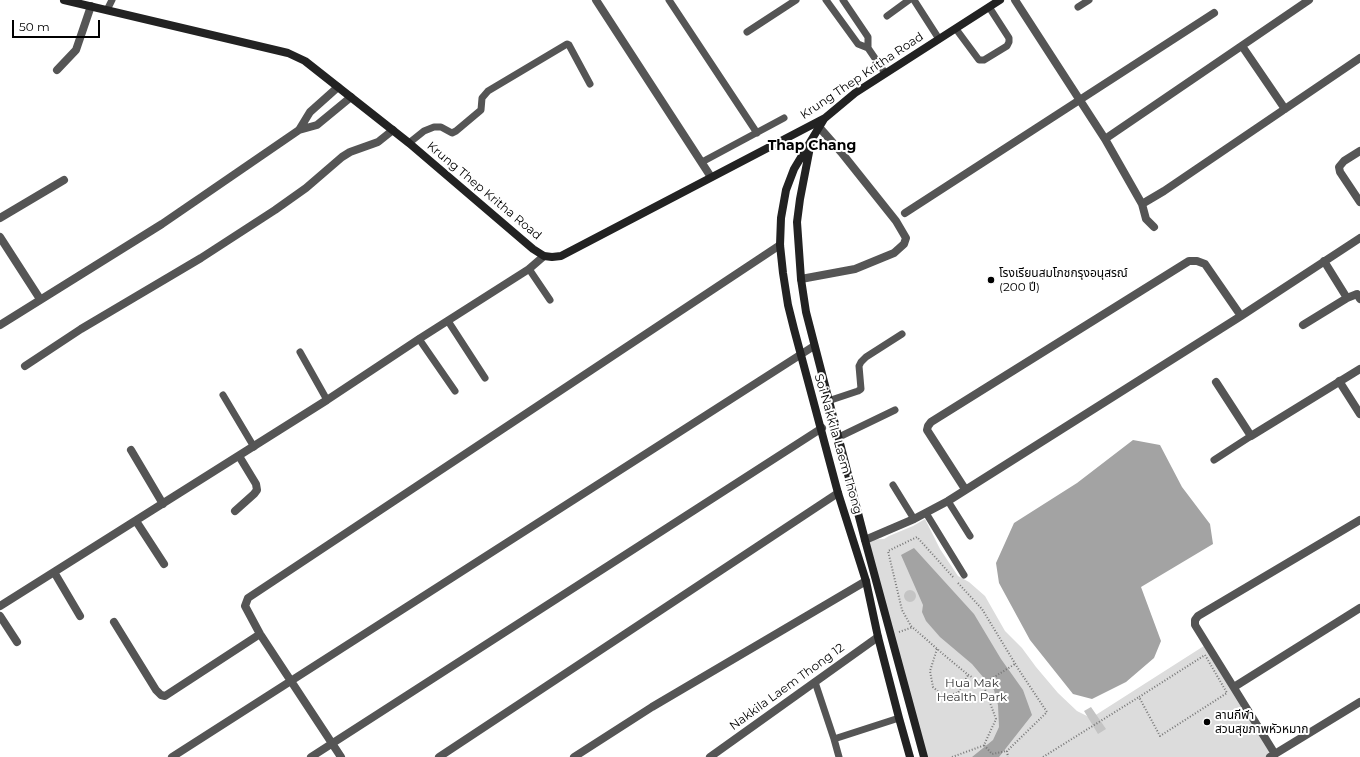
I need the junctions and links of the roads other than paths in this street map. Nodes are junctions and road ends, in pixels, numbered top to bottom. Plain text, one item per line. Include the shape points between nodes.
1 (64, 0) edge
2 (112, 0) edge
3 (596, 0) edge
4 (669, 0) edge
5 (796, 0) edge
6 (826, 0) edge
7 (843, 0) edge
8 (910, 0) edge
9 (914, 0) edge
10 (1000, 0) edge
11 (1015, 0) edge
12 (1089, 0) edge
13 (1309, 0) edge
14 (91, 6) junction
15 (989, 7) junction
16 (1078, 7) dead end
17 (107, 10) junction
18 (1214, 12) dead end
19 (887, 16) dead end
20 (956, 29) junction
21 (747, 32) dead end
22 (939, 39) junction
23 (1242, 46) junction
24 (868, 48) junction
25 (1360, 58) edge
26 (57, 70) dead end
27 (885, 73) junction
28 (590, 84) dead end
29 (338, 87) junction
30 (351, 97) junction
31 (1080, 100) junction
32 (1285, 109) junction
33 (784, 118) dead end
34 (825, 118) junction
35 (819, 127) junction
36 (299, 130) junction
37 (393, 130) junction
38 (757, 133) junction
39 (1105, 139) junction
40 (812, 140) junction
41 (409, 143) junction
42 (1360, 151) edge
43 (702, 162) junction
44 (711, 177) junction
45 (64, 180) dead end
46 (1360, 202) edge
47 (1142, 204) junction
48 (905, 213) dead end
49 (0, 218) edge
50 (1154, 227) dead end
51 (0, 237) edge
52 (1360, 238) edge
53 (780, 245) junction
54 (544, 256) junction
55 (1324, 261) junction
56 (529, 269) junction
57 (800, 279) junction
58 (1359, 295) edge
59 (1347, 298) junction
60 (40, 299) junction
61 (550, 300) dead end
62 (1241, 316) junction
63 (448, 321) junction
64 (0, 325) edge
65 (1303, 325) dead end
66 (902, 334) dead end
67 (419, 339) junction
68 (814, 346) junction
69 (300, 352) dead end
70 (800, 354) junction
71 (25, 366) dead end
72 (1360, 369) edge
73 (485, 378) dead end
74 (1216, 382) dead end
75 (1339, 382) junction
76 (455, 391) dead end
77 (223, 395) dead end
78 (327, 400) junction
79 (828, 401) junction
80 (895, 410) dead end
81 (1360, 414) edge
82 (822, 428) junction
83 (1251, 436) junction
84 (839, 437) junction
85 (254, 447) junction
86 (131, 450) dead end
87 (239, 456) junction
88 (1214, 460) dead end
89 (893, 485) dead end
90 (965, 489) junction
91 (838, 493) junction
92 (948, 501) junction
93 (163, 504) junction
94 (235, 511) dead end
95 (926, 513) junction
96 (914, 519) junction
97 (1360, 520) edge
98 (136, 521) junction
99 (970, 536) dead end
100 (865, 540) junction
101 (164, 564) dead end
102 (54, 572) junction
103 (964, 575) dead end
104 (866, 581) junction
105 (0, 606) edge
106 (1360, 608) edge
107 (0, 616) edge
108 (80, 616) dead end
109 (114, 622) dead end
110 (260, 634) junction
111 (878, 637) junction
112 (17, 642) dead end
113 (292, 681) junction
114 (815, 682) junction
115 (1234, 687) junction
116 (1360, 702) edge
117 (899, 718) junction
118 (834, 739) junction
119 (333, 743) junction
120 (1272, 756) edge
121 (172, 757) edge
122 (311, 757) edge
123 (341, 757) edge
124 (439, 757) edge
125 (574, 757) edge
126 (710, 757) edge
127 (839, 757) edge
128 (910, 757) edge
129 (924, 757) edge

1 - 14 street, Krung Thep Kritha Road
2 - 17 lane
3 - 43 street
4 - 38 lane
5 - 21 lane
6 - 24 lane via 858,44
7 - 24 lane via 868,37
8 - 19 lane
9 - 22 lane
10 - 15 street, Krung Thep Kritha Road
11 - 31 street
12 - 16 lane
13 - 23 street
14 - 17 street, Krung Thep Kritha Road
14 - 26 street via 76,50
15 - 20 street, Krung Thep Kritha Road
15 - 20 lane via 1009,38 1007,46 984,60 979,60
17 - 29 street, Krung Thep Kritha Road via 288,53 305,60
18 - 31 street
20 - 22 street, Krung Thep Kritha Road
22 - 27 street, Krung Thep Kritha Road
23 - 32 street
23 - 39 street
24 - 27 lane
25 - 32 street
27 - 34 street, Krung Thep Kritha Road
28 - 41 lane via 567,44 488,91 482,98 481,110 456,132 434,127 424,131
29 - 30 street, Krung Thep Kritha Road
29 - 36 street via 310,112
30 - 36 street via 317,125
30 - 37 street, Krung Thep Kritha Road
31 - 39 street
31 - 48 street
32 - 47 street
33 - 38 lane
34 - 35 street, Soi Nakkila Laem Thong
34 - 44 street, Krung Thep Kritha Road
35 - 40 street, Soi Nakkila Laem Thong
35 - 57 street via 896,221 906,238 904,244 894,253 855,269
36 - 60 street via 162,224
37 - 41 street, Krung Thep Kritha Road
37 - 71 street via 378,142 342,156 306,188 275,210
38 - 43 lane
39 - 47 street
40 - 53 street, Soi Nakkila Laem Thong via 794,169 786,190
40 - 57 street, Soi Nakkila Laem Thong via 797,222
41 - 54 street, Krung Thep Kritha Road
42 - 46 street via 1339,167
43 - 44 street
44 - 54 street, Krung Thep Kritha Road via 561,256
45 - 49 street
47 - 50 street via 1146,219
51 - 60 street
52 - 55 street
53 - 70 street, Soi Nakkila Laem Thong via 788,305
53 - 110 street via 248,598 245,606
54 - 56 street
55 - 59 street
55 - 62 street
56 - 61 lane
56 - 63 street
57 - 68 street, Soi Nakkila Laem Thong
58 - 59 street
59 - 65 street
60 - 64 street
62 - 90 street
62 - 90 street via 1204,264 1189,261 945,413 932,422 927,430
63 - 67 street
63 - 73 lane
66 - 79 lane via 861,362 859,366 862,389
67 - 76 lane
67 - 78 street
68 - 70 street
68 - 79 street, Soi Nakkila Laem Thong
69 - 78 lane
70 - 82 street, Soi Nakkila Laem Thong
70 - 113 street
72 - 75 street
74 - 83 street
75 - 81 street
75 - 83 street
77 - 85 lane
78 - 85 street
79 - 84 street, Soi Nakkila Laem Thong
80 - 84 lane
82 - 91 street, Soi Nakkila Laem Thong
82 - 119 street
83 - 88 lane
84 - 100 street, Soi Nakkila Laem Thong
85 - 87 street
86 - 93 street
87 - 93 street
87 - 94 street via 257,490
89 - 96 lane
90 - 92 street
91 - 104 street, Soi Nakkila Laem Thong
91 - 124 street
92 - 95 street
92 - 99 lane
93 - 98 street
95 - 96 street
95 - 103 lane
96 - 100 street
97 - 115 street via 1198,616 1195,625
98 - 101 street
98 - 102 street
100 - 129 street, Soi Nakkila Laem Thong
102 - 105 street
102 - 108 street
104 - 111 street, Soi Nakkila Laem Thong
104 - 125 street via 652,707
106 - 115 street
107 - 112 street
109 - 110 street via 156,690 165,696
110 - 113 street
111 - 114 street, Nakkila Laem Thong 12
111 - 117 street, Soi Nakkila Laem Thong
113 - 119 street
113 - 121 street
114 - 118 lane
114 - 126 street, Nakkila Laem Thong 12
115 - 120 street
116 - 120 street
117 - 118 lane
117 - 128 street, Soi Nakkila Laem Thong
118 - 127 lane
119 - 122 street
119 - 123 street

